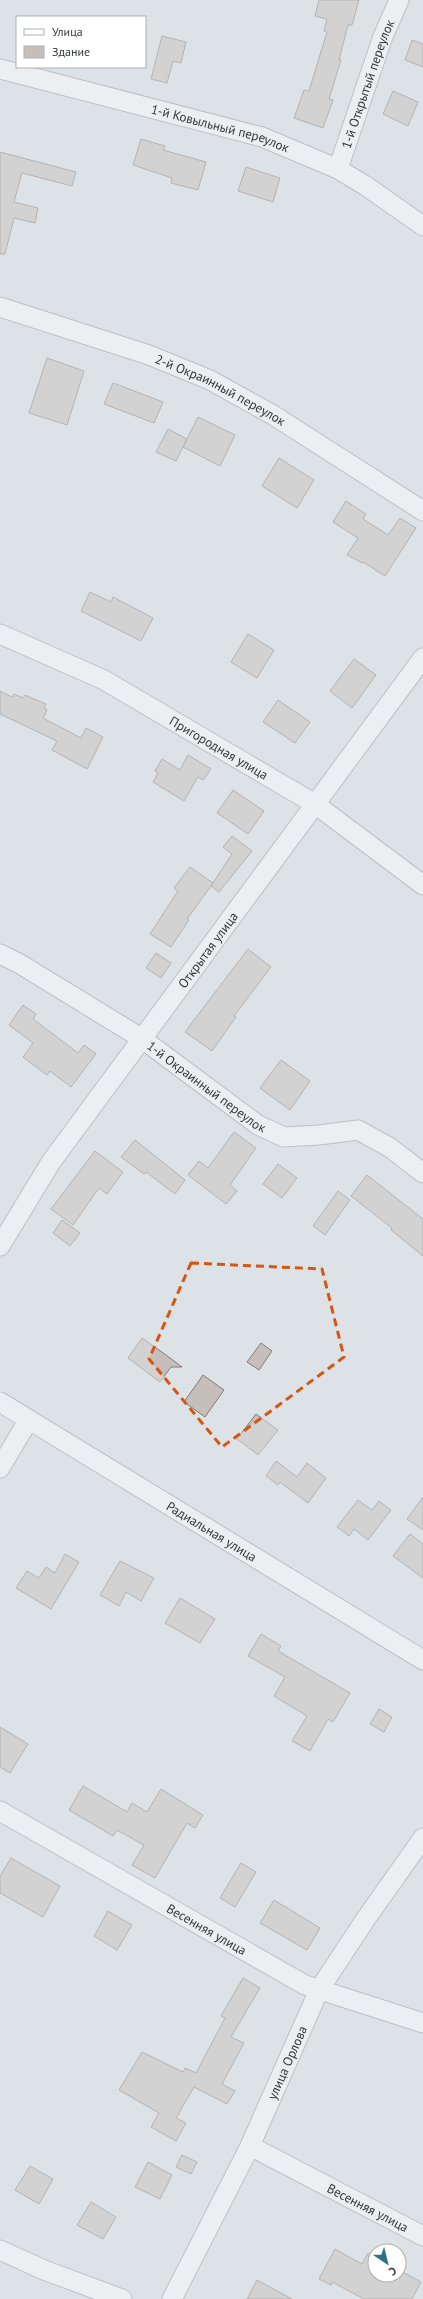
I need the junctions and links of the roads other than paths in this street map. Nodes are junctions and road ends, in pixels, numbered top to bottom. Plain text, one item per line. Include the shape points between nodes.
1 (399, 0) edge
2 (0, 69) edge
3 (338, 169) junction
4 (423, 226) edge
5 (0, 308) edge
6 (423, 511) edge
7 (0, 634) edge
8 (423, 658) edge
9 (315, 804) junction
10 (423, 886) edge
11 (0, 954) edge
12 (141, 1038) junction
13 (423, 1173) edge
14 (0, 1246) edge
15 (0, 1402) edge
16 (28, 1421) junction
17 (0, 1468) edge
18 (423, 1660) edge
19 (0, 1810) edge
20 (423, 1838) edge
21 (319, 1990) junction
22 (423, 2024) edge
23 (250, 2146) junction
24 (423, 2236) edge
25 (0, 2250) edge
26 (122, 2299) edge
27 (172, 2299) edge

1 - 3 street, 1-й Открытый переулок via 382,39
2 - 3 street, 1-й Ковыльный переулок via 262,137
3 - 4 street, 1-й Ковыльный переулок
5 - 6 street, 2-й Окраинный переулок via 149,355 210,380 273,415
7 - 9 street, Пригородная улица via 104,680
8 - 9 street, Открытая улица
9 - 10 street, Пригородная улица
9 - 12 street, Открытая улица
11 - 12 street, 1-й Окраинный переулок
12 - 13 street, 1-й Окраинный переулок via 258,1125 284,1137 319,1136 358,1130 389,1147
12 - 14 street, Открытая улица via 51,1162
15 - 16 street, Радиальная улица
16 - 17 street
16 - 18 street, Радиальная улица
19 - 21 street, Весенняя улица via 304,1985
20 - 21 street, улица Орлова
21 - 22 street, Весенняя улица
21 - 23 street, улица Орлова
23 - 24 street, Весенняя улица
23 - 27 street, улица Орлова
25 - 26 street via 44,2270

